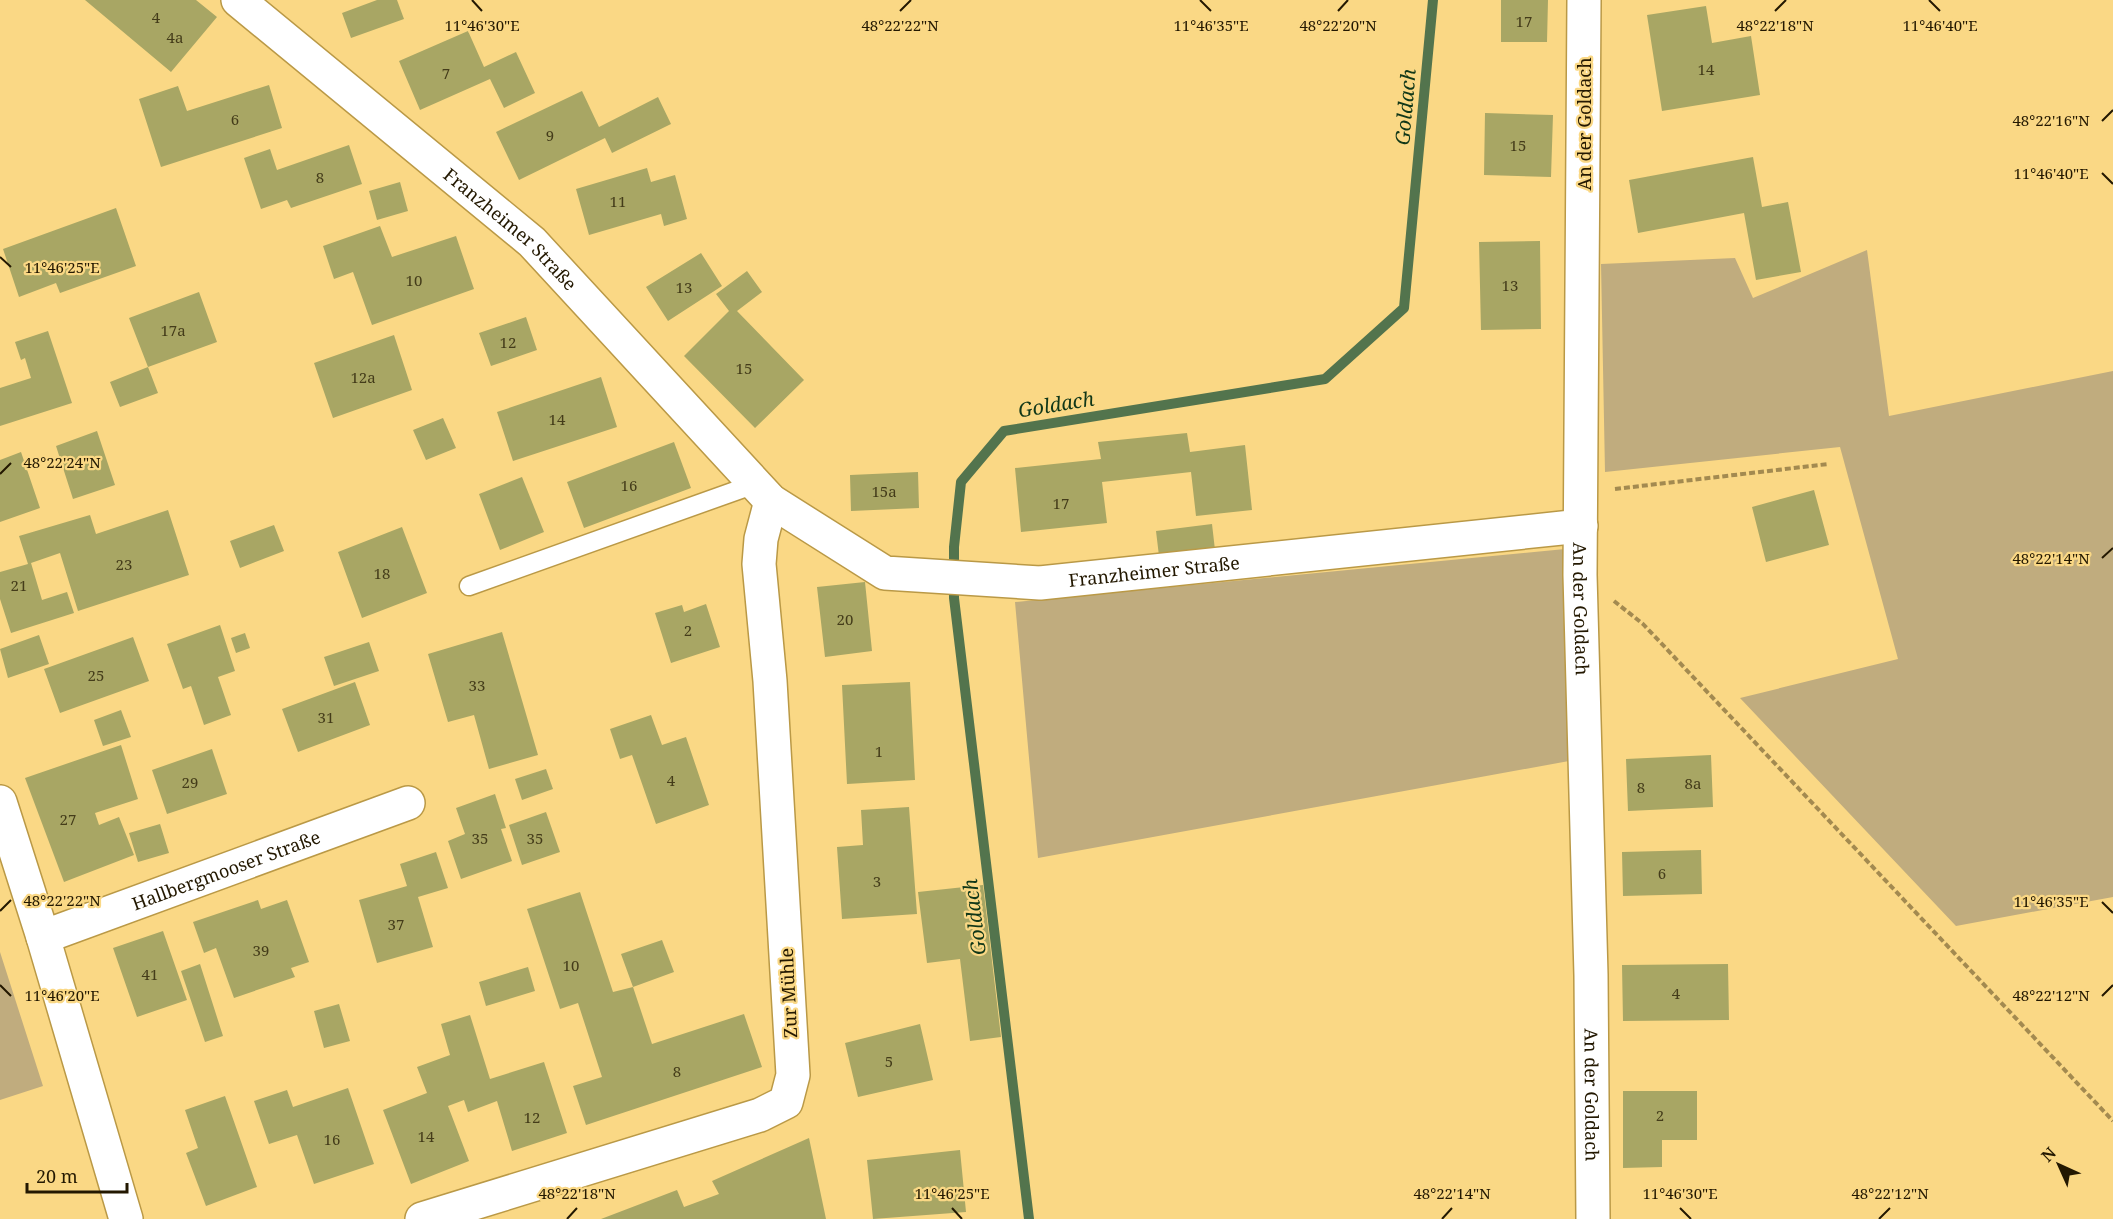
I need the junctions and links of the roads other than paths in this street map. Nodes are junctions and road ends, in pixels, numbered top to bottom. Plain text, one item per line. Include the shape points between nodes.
1 (238, 0) edge
2 (1584, 0) edge
3 (763, 493) junction
4 (1581, 526) junction
5 (469, 586) dead end
6 (0, 801) edge
7 (408, 803) dead end
8 (44, 937) junction
9 (126, 1219) edge
10 (422, 1219) edge
11 (1593, 1219) edge

1 - 3 street, Franzheimer Straße via 532,242
2 - 4 street, An der Goldach
3 - 4 street, Franzheimer Straße via 885,573 1040,583
3 - 5 lane
3 - 10 street, Zur Mühle via 759,564 770,681 793,1075 786,1102 760,1115
4 - 11 street, An der Goldach
6 - 8 street
7 - 8 street, Hallbergmooser Straße
8 - 9 street

